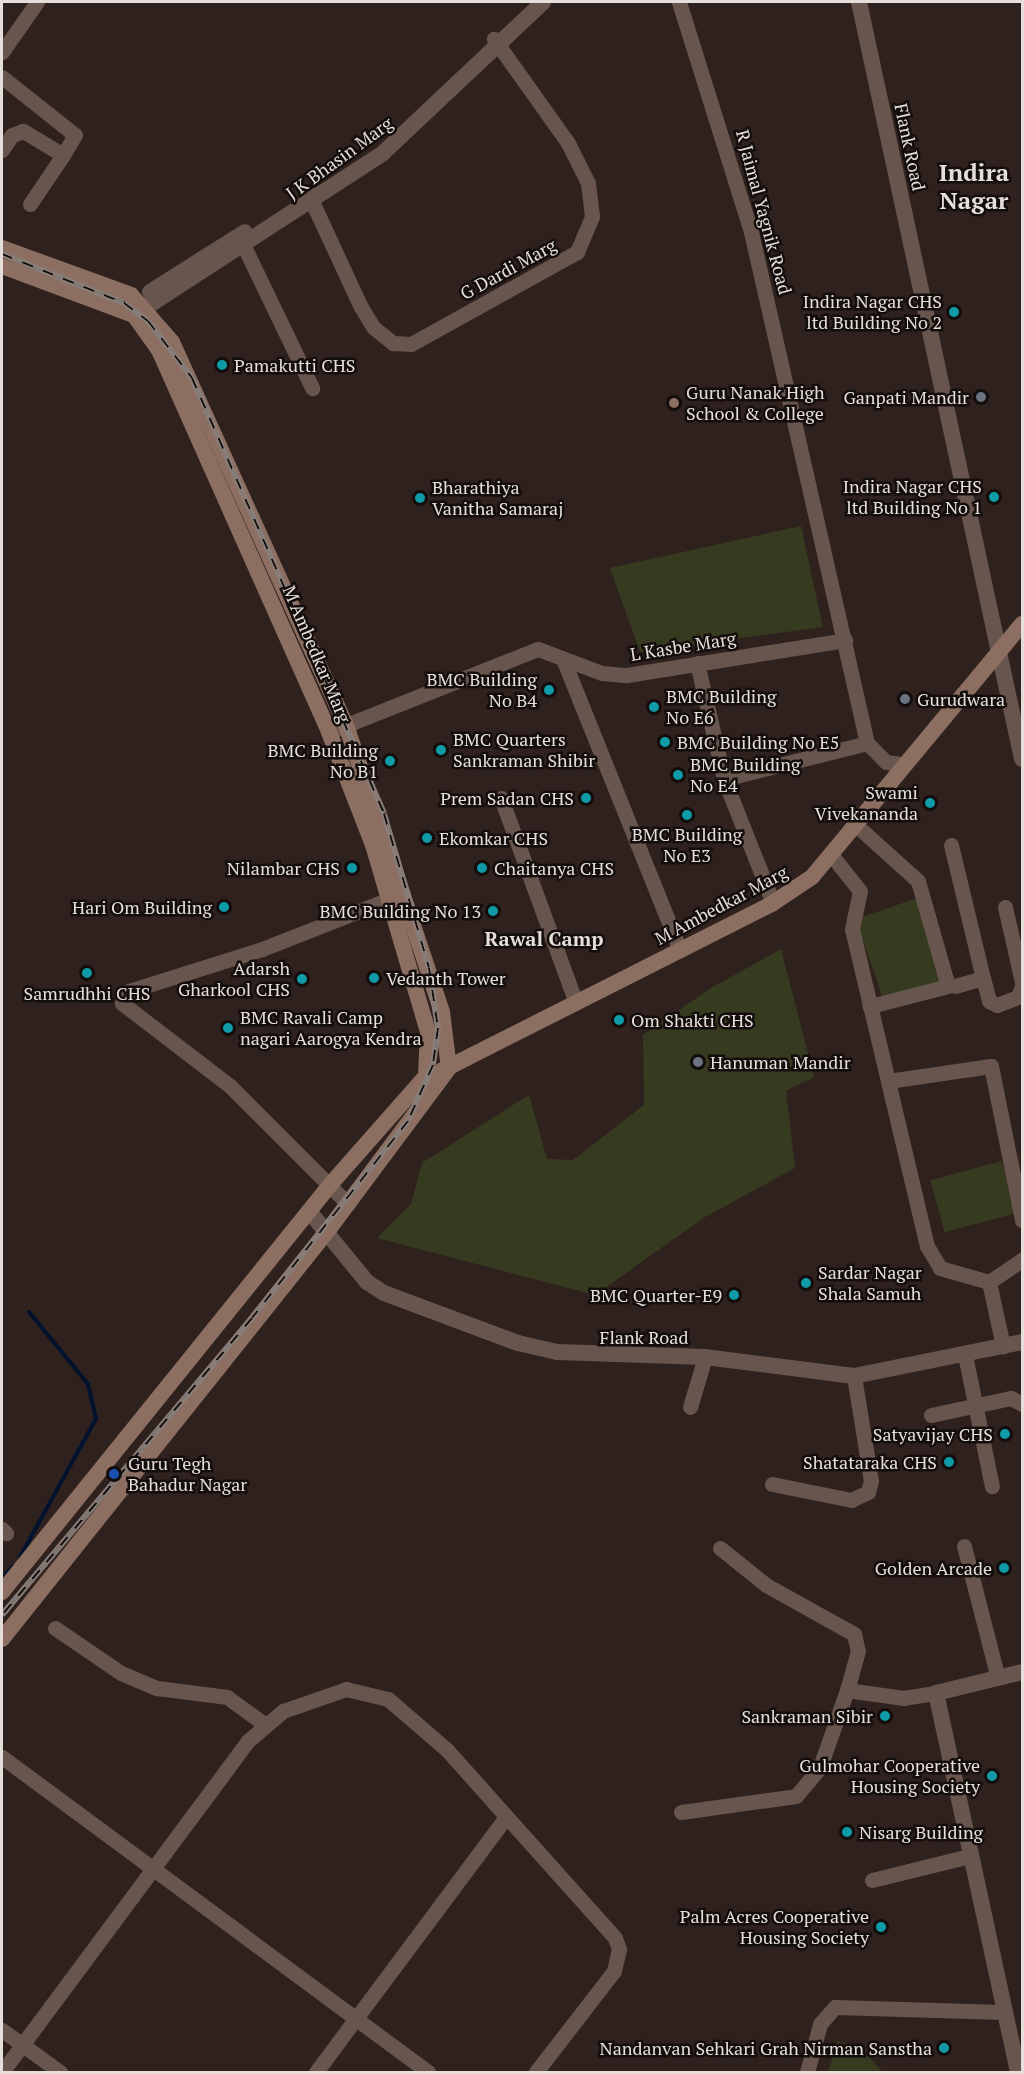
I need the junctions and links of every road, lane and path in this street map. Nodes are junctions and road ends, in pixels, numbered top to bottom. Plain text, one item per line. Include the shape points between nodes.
1 (37, 2) edge
2 (530, 2) edge
3 (543, 2) edge
4 (679, 2) edge
5 (858, 2) edge
6 (497, 43) junction
7 (2, 52) edge
8 (2, 76) edge
9 (2, 150) edge
10 (63, 156) junction
11 (311, 197) junction
12 (30, 204) dead end
13 (243, 240) junction
14 (2, 248) edge
15 (2, 266) edge
16 (136, 309) junction
17 (312, 388) dead end
18 (1023, 624) edge
19 (845, 640) junction
20 (999, 651) junction
21 (563, 659) junction
22 (697, 663) junction
23 (346, 725) junction
24 (330, 732) junction
25 (867, 743) junction
26 (1023, 759) edge
27 (903, 764) junction
28 (724, 779) junction
29 (501, 798) dead end
30 (857, 826) junction
31 (951, 845) dead end
32 (833, 857) junction
33 (405, 893) junction
34 (389, 899) junction
35 (773, 903) junction
36 (1005, 908) dead end
37 (680, 950) junction
38 (983, 978) junction
39 (1023, 984) edge
40 (955, 986) dead end
41 (576, 1003) junction
42 (870, 1006) junction
43 (449, 1068) junction
44 (426, 1076) junction
45 (888, 1081) junction
46 (330, 1185) junction
47 (348, 1204) junction
48 (309, 1211) junction
49 (1023, 1220) edge
50 (329, 1229) junction
51 (1023, 1260) edge
52 (989, 1282) junction
53 (1023, 1342) edge
54 (1003, 1346) junction
55 (965, 1355) junction
56 (705, 1357) junction
57 (854, 1376) junction
58 (158, 1398) junction
59 (1023, 1404) edge
60 (974, 1405) junction
61 (690, 1407) dead end
62 (931, 1415) dead end
63 (179, 1416) junction
64 (772, 1484) dead end
65 (992, 1486) dead end
66 (964, 1546) dead end
67 (720, 1548) dead end
68 (2, 1592) edge
69 (55, 1628) dead end
70 (2, 1639) edge
71 (1023, 1672) edge
72 (998, 1678) junction
73 (847, 1690) junction
74 (936, 1693) junction
75 (264, 1724) junction
76 (2, 1757) edge
77 (681, 1812) dead end
78 (505, 1818) junction
79 (970, 1856) junction
80 (153, 1869) junction
81 (872, 1880) dead end
82 (1004, 2012) junction
83 (356, 2019) junction
84 (2, 2030) edge
85 (22, 2045) junction
86 (2, 2072) edge
87 (60, 2073) edge
88 (316, 2073) edge
89 (428, 2073) edge
90 (536, 2073) edge
91 (807, 2073) edge
92 (1018, 2073) edge

1 - 7 street
2 - 6 street, J K Bhasin Marg
3 - 6 street, J K Bhasin Marg
4 - 19 street, R Jaimal Yagnik Road via 730,154
5 - 20 street, Flank Road
6 - 11 street, J K Bhasin Marg via 414,128
6 - 11 street, G Dardi Marg via 568,143 588,183 592,216 577,252 411,344 393,343 373,327 361,307
8 - 10 street via 73,130 75,139
9 - 10 street via 12,135 23,131
10 - 12 street
11 - 13 street, J K Bhasin Marg
13 - 16 street, J K Bhasin Marg
13 - 17 street
14 - 16 main road
15 - 16 main road
16 - 23 main road via 172,342
16 - 24 main road, M Ambedkar Marg via 199,431
18 - 20 main road, M Ambedkar Marg
19 - 22 street, L Kasbe Marg
19 - 25 street, R Jaimal Yagnik Road
20 - 26 street, Flank Road
20 - 27 main road, M Ambedkar Marg
21 - 22 street, L Kasbe Marg via 627,675
21 - 23 street, L Kasbe Marg via 538,649
21 - 37 street
22 - 28 street
23 - 24 street, L Kasbe Marg
23 - 33 main road
24 - 34 main road, M Ambedkar Marg
25 - 27 street via 886,762
25 - 28 street
27 - 30 main road, M Ambedkar Marg
28 - 35 street
29 - 41 street
30 - 32 main road, M Ambedkar Marg
30 - 42 street via 918,881 948,986
31 - 38 street
32 - 35 main road, M Ambedkar Marg
32 - 42 street via 860,891 852,929
33 - 34 street
33 - 43 main road via 442,1012
34 - 44 main road, M Ambedkar Marg via 428,1032
34 - 46 street via 129,991 122,998 124,1007 230,1086
35 - 37 main road, M Ambedkar Marg
36 - 39 street
37 - 41 main road, M Ambedkar Marg
38 - 39 street via 989,1001 997,1005 1018,997
38 - 40 street
41 - 43 main road, M Ambedkar Marg
42 - 45 street
43 - 44 main road, M Ambedkar Marg
43 - 47 main road
44 - 46 main road via 369,1146
45 - 49 street via 992,1066
45 - 52 street via 932,1258 952,1274
46 - 47 street
46 - 48 main road
47 - 50 main road
48 - 50 street, Flank Road
48 - 58 main road
50 - 56 street, Flank Road via 367,1282 384,1293 518,1343 593,1356
50 - 63 main road
51 - 52 street
52 - 54 street
53 - 54 street, Flank Road
54 - 55 street, Flank Road
55 - 57 street, Flank Road
55 - 60 street
56 - 57 street, Flank Road
56 - 61 street
57 - 64 street via 871,1481 868,1492 851,1500
58 - 63 main road
58 - 68 main road
59 - 60 street via 1011,1398
60 - 62 street
60 - 65 street
63 - 70 main road
66 - 72 street
67 - 73 street via 766,1585 854,1634 858,1651
69 - 75 street via 121,1673 157,1688 227,1697
71 - 72 street
72 - 74 street
73 - 74 street via 903,1698
73 - 77 street via 820,1767 796,1796
74 - 79 street
75 - 78 street via 329,1691 369,1692 388,1700 447,1750
75 - 80 street
76 - 80 street via 19,1776
78 - 83 street
78 - 90 street via 615,1938 619,1949 614,1971
79 - 81 street
79 - 82 street
80 - 83 street via 219,1927
80 - 85 street
82 - 91 street via 835,2007 820,2024
82 - 92 street
83 - 88 street
83 - 89 street
84 - 85 street
85 - 86 street
85 - 87 street

